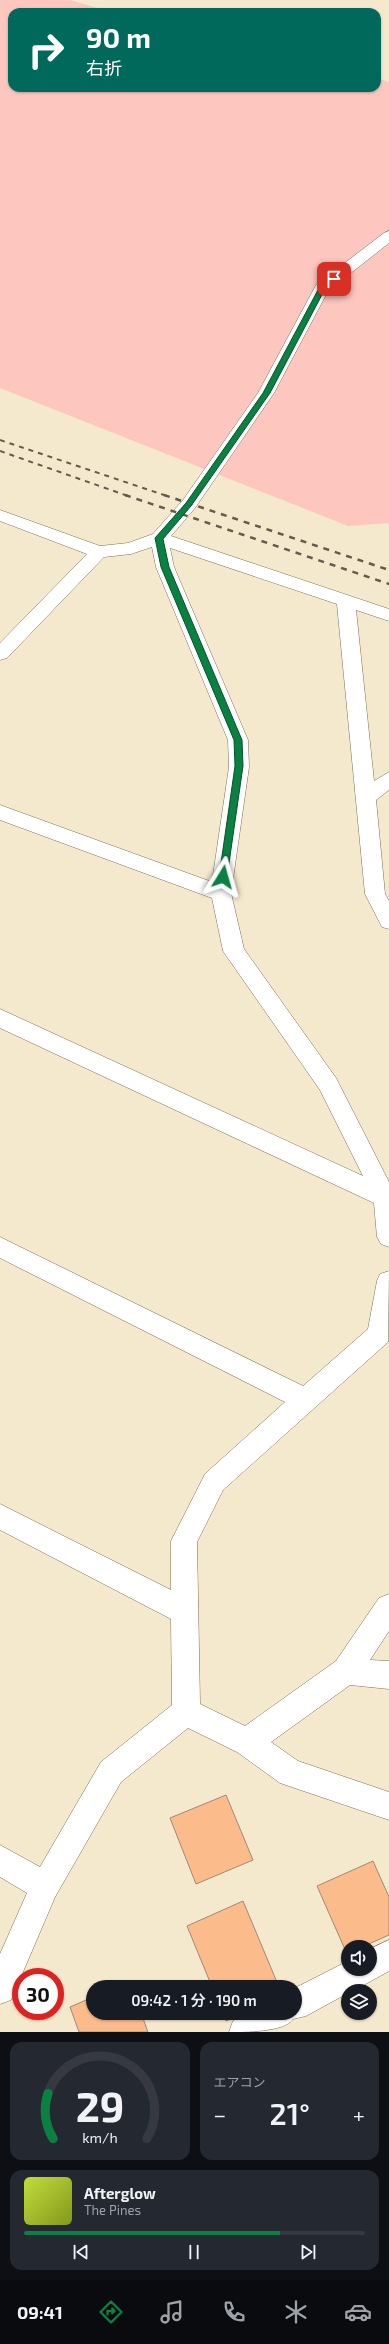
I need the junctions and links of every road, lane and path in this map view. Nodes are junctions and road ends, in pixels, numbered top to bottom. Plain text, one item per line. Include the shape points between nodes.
1 (389, 236) edge
2 (0, 515) edge
3 (159, 538) junction
4 (99, 552) junction
5 (346, 601) junction
6 (389, 615) edge
7 (0, 654) edge
8 (389, 780) edge
9 (365, 798) junction
10 (0, 812) edge
11 (220, 892) junction
12 (389, 921) edge
13 (0, 1018) edge
14 (385, 1197) junction
15 (389, 1237) edge
16 (0, 1247) edge
17 (389, 1281) edge
18 (385, 1320) edge
19 (304, 1400) junction
20 (0, 1516) edge
21 (389, 1606) edge
22 (184, 1611) junction
23 (346, 1671) junction
24 (389, 1675) edge
25 (186, 1712) junction
26 (247, 1742) junction
27 (389, 1806) edge
28 (0, 1860) edge
29 (45, 1887) junction
30 (389, 1955) edge
31 (377, 1961) edge
32 (350, 1976) edge
33 (0, 1989) edge
34 (302, 2001) edge
35 (267, 2020) edge
36 (244, 2032) edge

1 - 3 street via 322,288 266,393 189,504
2 - 4 street
3 - 4 street via 131,548
3 - 5 street
3 - 11 street via 165,567 238,740 239,766
4 - 7 street
5 - 6 street
5 - 9 street
8 - 9 street
9 - 12 street via 375,894
10 - 11 street
11 - 14 street via 234,951 328,1084
13 - 14 street
14 - 15 street
16 - 19 street
17 - 18 street
18 - 19 street via 379,1334
19 - 22 street via 214,1482 184,1541
20 - 22 street
21 - 23 street
22 - 25 street
23 - 24 street
23 - 26 street
25 - 26 street
25 - 29 street via 111,1772
26 - 27 street via 290,1773
28 - 29 street
29 - 33 street
30 - 31 street
32 - 34 street
35 - 36 street

